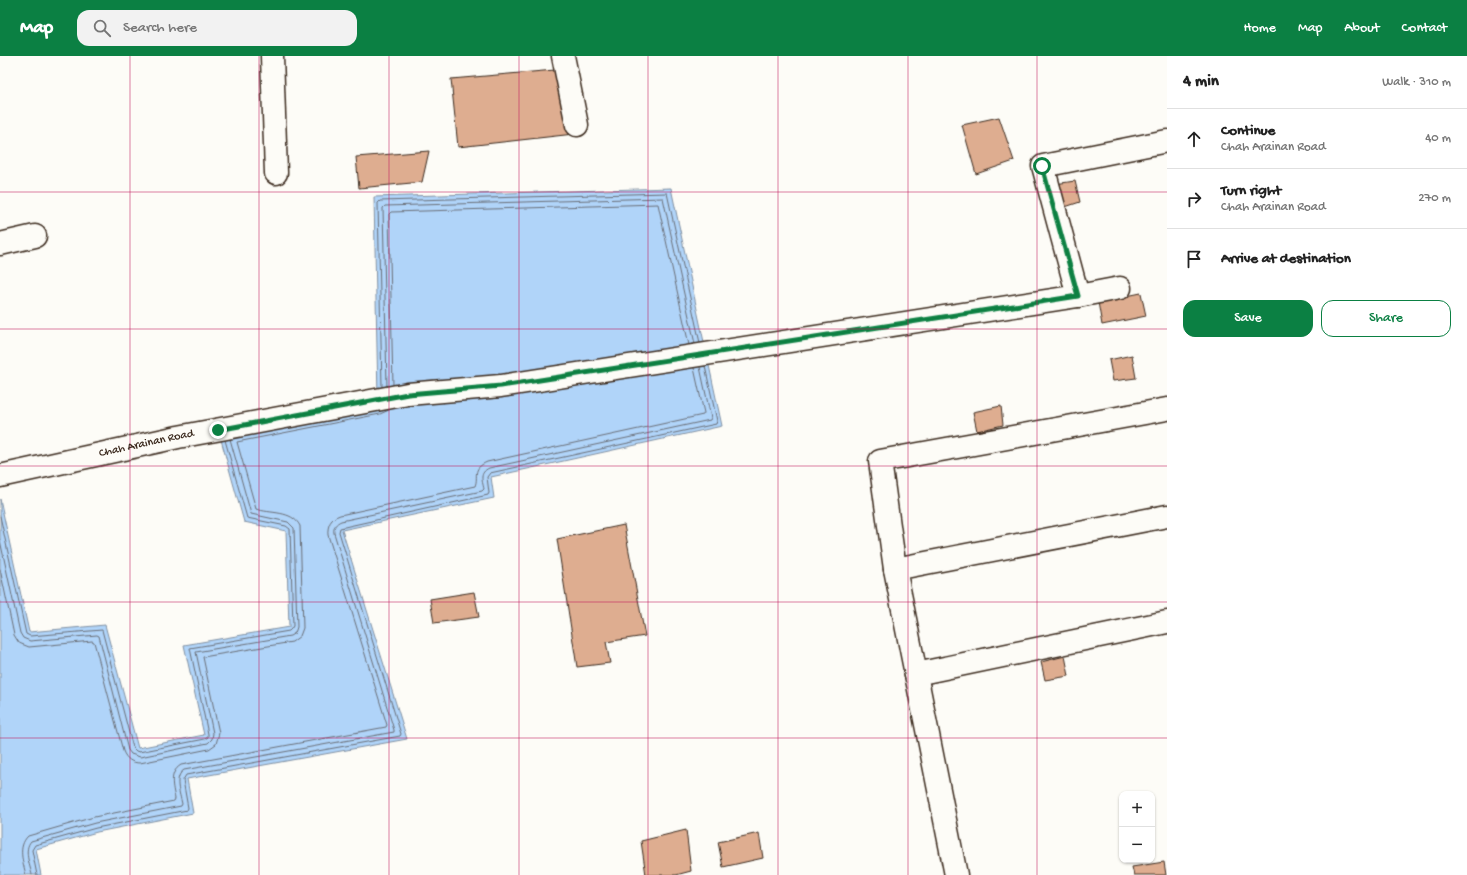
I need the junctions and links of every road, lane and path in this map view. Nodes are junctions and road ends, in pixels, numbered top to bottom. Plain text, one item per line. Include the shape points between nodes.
1 (272, 56) edge
2 (563, 56) edge
3 (577, 125) dead end
4 (1167, 141) edge
5 (276, 173) dead end
6 (36, 236) dead end
7 (0, 244) edge
8 (1120, 288) dead end
9 (1078, 296) junction
10 (1167, 409) edge
11 (0, 476) edge
12 (1167, 516) edge
13 (895, 568) junction
14 (1167, 622) edge
15 (916, 674) junction
16 (956, 875) edge

1 - 5 street
2 - 3 street
4 - 9 street via 1042,166
6 - 7 street
8 - 9 street, Chah Arainan Road
9 - 11 street, Chah Arainan Road via 501,386 408,394 178,437
10 - 13 street via 880,461
12 - 13 street
13 - 15 street
14 - 15 street
15 - 16 street

